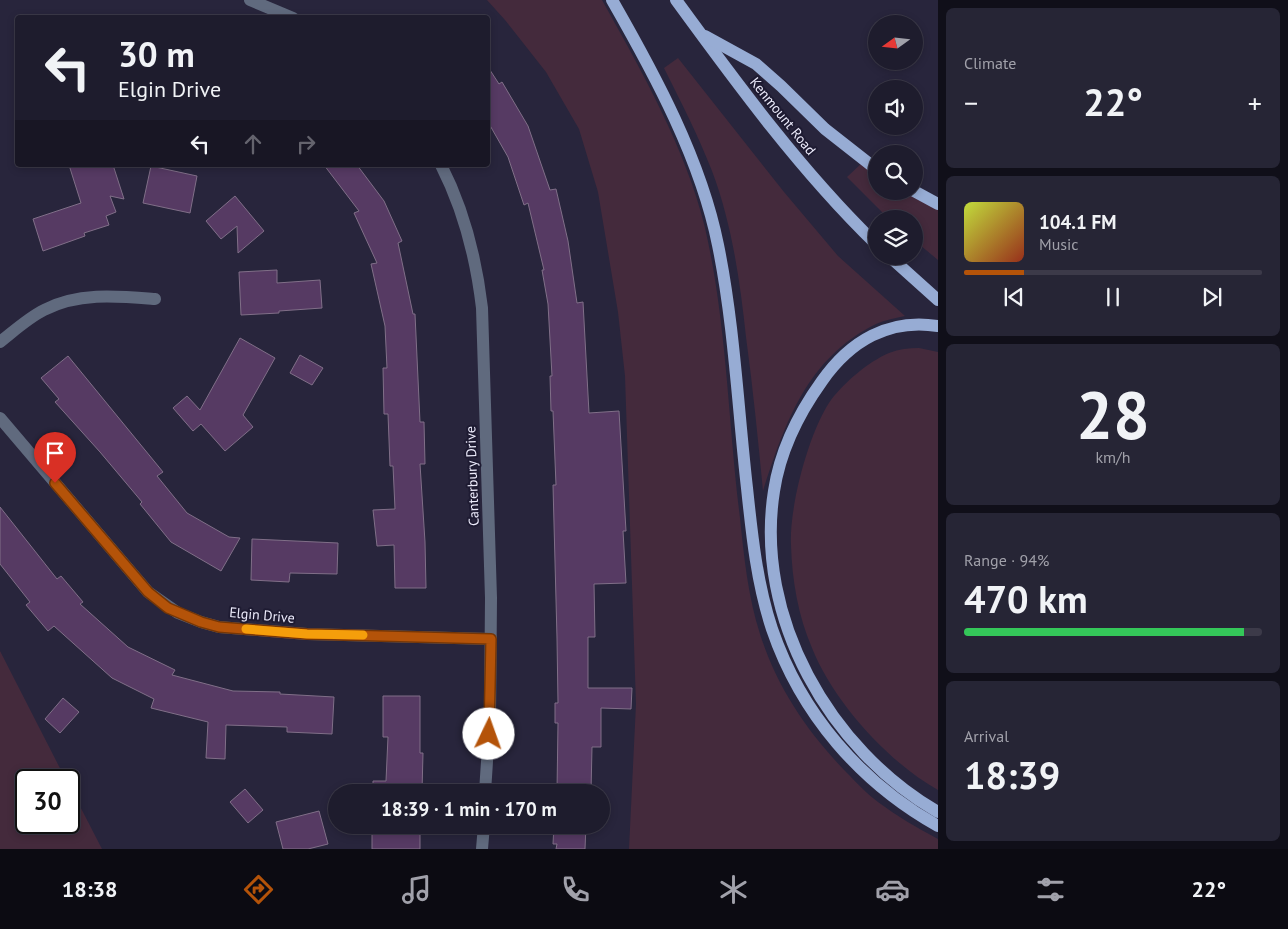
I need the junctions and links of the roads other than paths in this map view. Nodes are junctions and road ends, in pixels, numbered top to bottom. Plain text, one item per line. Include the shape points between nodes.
1 (250, 0) edge
2 (612, 0) edge
3 (676, 0) edge
4 (286, 15) edge
5 (700, 33) junction
6 (868, 163) edge
7 (442, 167) edge
8 (923, 196) edge
9 (938, 204) edge
10 (868, 236) edge
11 (899, 265) edge
12 (155, 299) dead end
13 (938, 300) edge
14 (938, 326) edge
15 (0, 342) edge
16 (0, 418) edge
17 (491, 639) junction
18 (486, 784) edge
19 (938, 812) edge
20 (938, 826) edge
21 (483, 834) edge
22 (482, 849) edge

1 - 4 street
2 - 20 main road via 638,45 690,154 716,236 732,342 756,558 778,645 800,692 828,733 885,791
3 - 5 main road, Kenmount Road
5 - 6 main road via 756,64
5 - 10 main road, Kenmount Road via 794,154
7 - 17 street, Canterbury Drive via 472,243 482,308
8 - 9 main road
11 - 13 main road
12 - 15 street via 98,296 56,305 39,313
14 - 19 main road via 902,324 876,333 852,348 835,365 806,405 788,443 774,490 770,523 772,562 783,612 795,648 819,695 876,766
16 - 17 street, Elgin Drive via 148,592 168,608 219,627 307,634
17 - 18 street, Canterbury Drive
21 - 22 street

